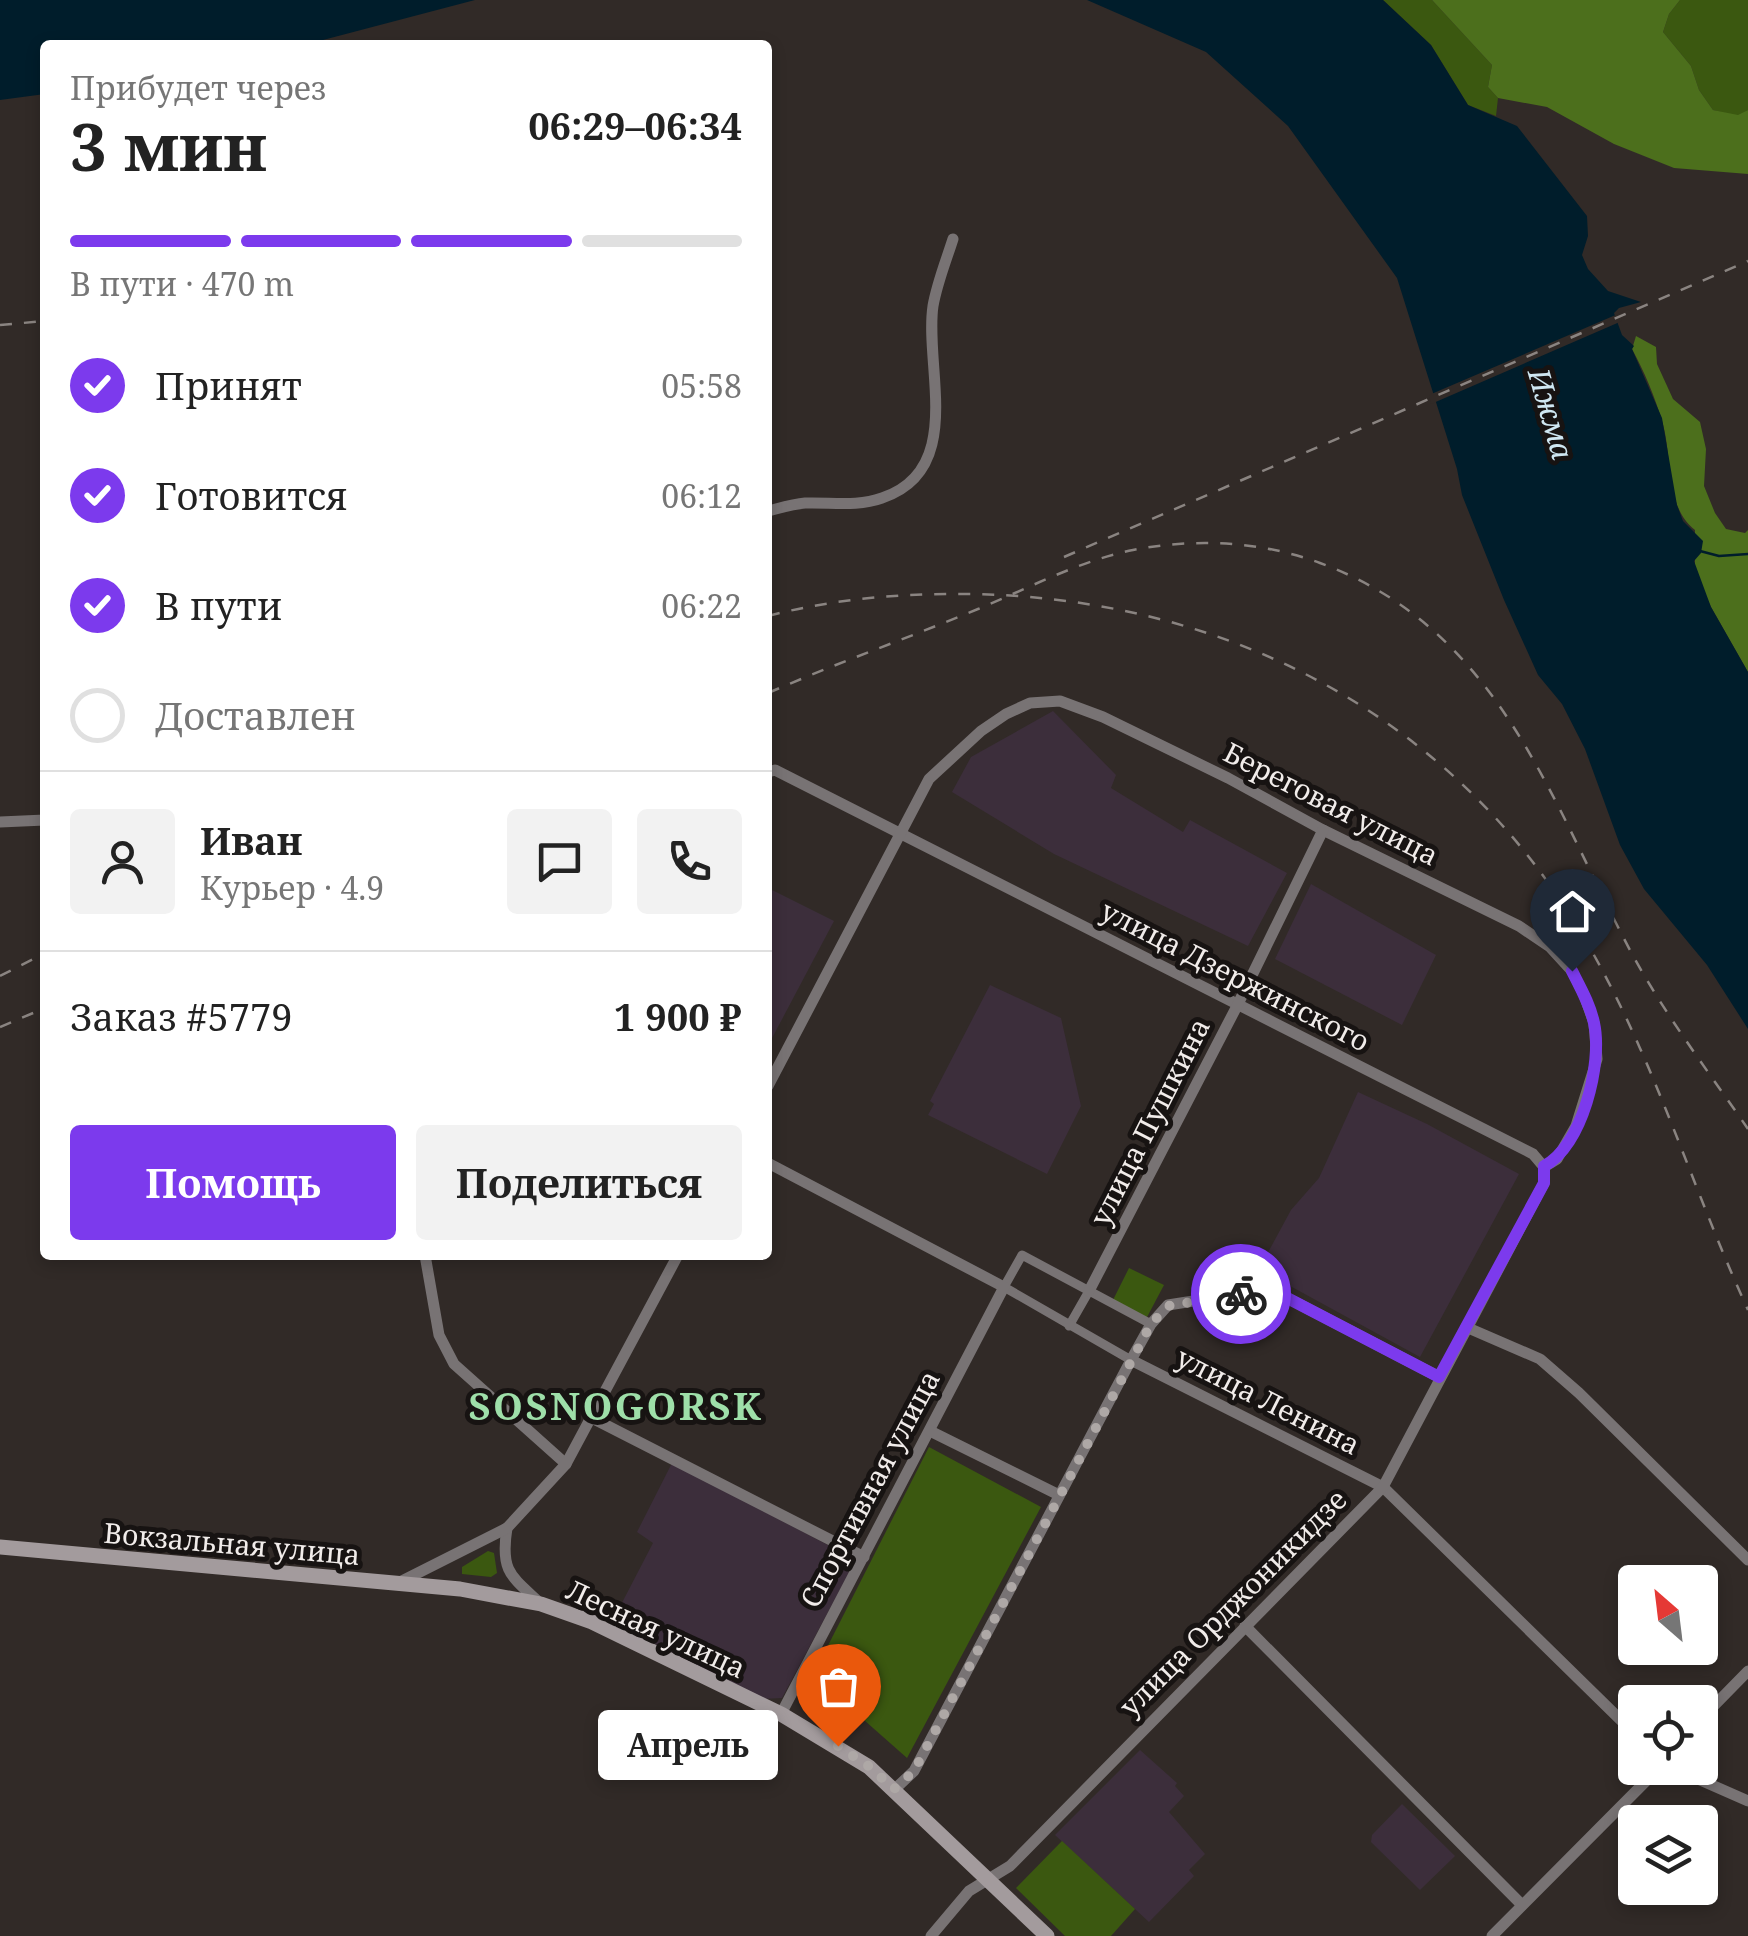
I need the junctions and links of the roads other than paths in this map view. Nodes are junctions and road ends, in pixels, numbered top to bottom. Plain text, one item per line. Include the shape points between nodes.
1 (953, 239) dead end
2 (772, 509) edge
3 (772, 771) edge
4 (40, 820) edge
5 (0, 822) edge
6 (1323, 830) junction
7 (900, 836) junction
8 (1237, 1006) junction
9 (772, 1078) edge
10 (772, 1165) edge
11 (1544, 1166) junction
12 (426, 1260) edge
13 (675, 1260) edge
14 (1004, 1288) junction
15 (1089, 1291) junction
16 (1151, 1324) junction
17 (1069, 1326) junction
18 (1466, 1327) junction
19 (1132, 1360) junction
20 (1439, 1377) junction
21 (592, 1418) junction
22 (930, 1431) junction
23 (566, 1464) junction
24 (1383, 1487) junction
25 (1059, 1496) junction
26 (507, 1528) junction
27 (0, 1547) edge
28 (864, 1557) junction
29 (1748, 1560) edge
30 (394, 1584) junction
31 (460, 1589) joint
32 (541, 1604) junction
33 (1245, 1626) junction
34 (1748, 1671) edge
35 (1718, 1702) edge
36 (780, 1714) junction
37 (1618, 1717) edge
38 (1642, 1785) edge
39 (1712, 1785) edge
40 (894, 1789) junction
41 (1748, 1801) edge
42 (988, 1879) junction
43 (1522, 1905) junction
44 (930, 1936) edge
45 (1047, 1936) edge
46 (1492, 1936) edge

1 - 2 street via 933,308 933,441 918,476 884,498 859,504
3 - 7 street, улица Дзержинского
4 - 5 street
6 - 7 street, Береговая улица via 1060,701 1030,703 981,732 929,779
6 - 8 street, улица Пушкина
6 - 11 street, Береговая улица via 1519,926 1572,971 1594,1023 1597,1060 1576,1126 1557,1160
7 - 8 street, улица Дзержинского
7 - 9 street, Береговая улица
8 - 11 street, улица Дзержинского via 1533,1154
8 - 15 street, улица Пушкина
10 - 14 street, улица Ленина
11 - 18 street, улица Орджоникидзе via 1544,1183
12 - 23 street via 440,1336 454,1364
13 - 21 street
14 - 15 street via 1022,1255
14 - 17 street, улица Ленина
14 - 22 street, Спортивная улица
15 - 16 street
15 - 17 street, улица Пушкина
16 - 19 street
16 - 20 street via 1168,1306 1270,1289
17 - 19 street, улица Ленина
18 - 20 street, улица Орджоникидзе
18 - 29 street via 1540,1360 1580,1393
19 - 24 street, улица Ленина
19 - 25 street
20 - 24 street, улица Орджоникидзе
21 - 23 street
21 - 28 street
22 - 25 street
22 - 28 street, Спортивная улица
23 - 26 street
24 - 33 street, улица Орджоникидзе
24 - 37 street, улица Ленина
25 - 40 street via 914,1771
26 - 30 street
26 - 32 street via 502,1556 513,1578
27 - 30 main road, Вокзальная улица
28 - 36 street, Спортивная улица
30 - 31 main road, Вокзальная улица
31 - 32 main road, Лесная улица
32 - 36 main road, Лесная улица
33 - 42 street, улица Орджоникидзе via 1010,1866
33 - 43 street
34 - 35 street
36 - 40 main road, Лесная улица via 870,1767
38 - 43 street
39 - 41 street
40 - 42 main road, Лесная улица
42 - 44 street, улица Орджоникидзе
42 - 45 main road, Лесная улица
43 - 46 street

